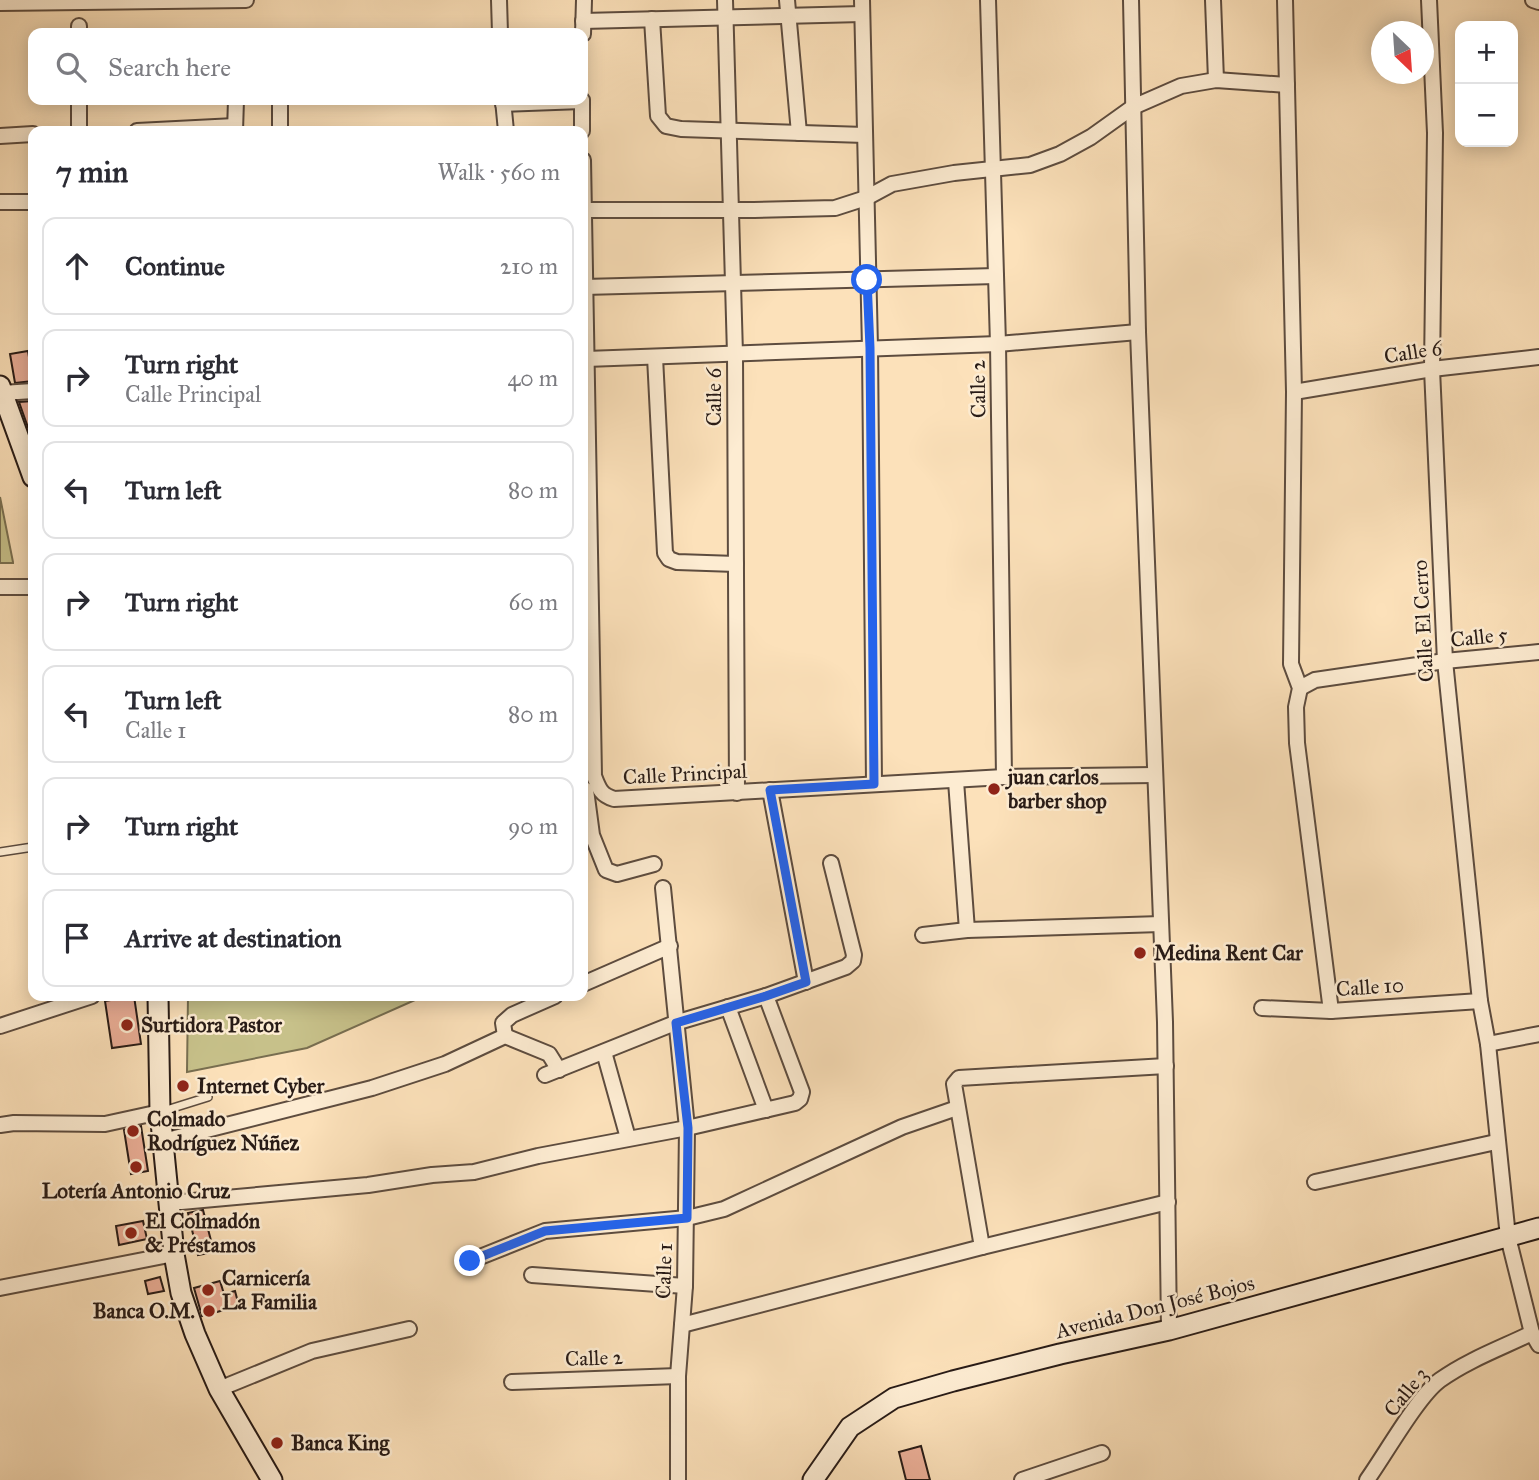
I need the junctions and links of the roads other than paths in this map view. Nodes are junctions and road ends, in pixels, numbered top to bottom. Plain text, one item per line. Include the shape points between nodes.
1 (246, 0) edge
2 (499, 0) edge
3 (584, 0) edge
4 (724, 0) edge
5 (787, 0) edge
6 (988, 0) edge
7 (1131, 0) edge
8 (1213, 0) edge
9 (1285, 0) edge
10 (1429, 0) edge
11 (1533, 0) edge
12 (1539, 2) edge
13 (0, 3) edge
14 (862, 7) edge
15 (789, 16) junction
16 (725, 18) junction
17 (652, 19) junction
18 (583, 27) edge
19 (500, 28) edge
20 (1216, 80) junction
21 (1287, 85) junction
22 (79, 105) edge
23 (236, 105) edge
24 (280, 105) edge
25 (503, 105) edge
26 (582, 105) edge
27 (1133, 107) junction
28 (79, 126) edge
29 (235, 126) edge
30 (280, 126) edge
31 (505, 126) edge
32 (582, 126) edge
33 (728, 130) junction
34 (799, 133) junction
35 (28, 134) edge
36 (865, 135) junction
37 (0, 136) edge
38 (993, 169) junction
39 (866, 198) junction
40 (0, 202) edge
41 (28, 202) edge
42 (588, 210) edge
43 (731, 210) junction
44 (996, 276) junction
45 (867, 280) junction
46 (733, 284) junction
47 (588, 288) edge
48 (1138, 332) junction
49 (998, 344) junction
50 (870, 348) junction
51 (735, 354) junction
52 (655, 357) junction
53 (1539, 357) edge
54 (588, 359) edge
55 (1432, 369) junction
56 (1, 390) edge
57 (28, 391) edge
58 (1294, 392) junction
59 (28, 463) edge
60 (736, 564) junction
61 (0, 587) edge
62 (28, 587) edge
63 (588, 589) edge
64 (1539, 652) edge
65 (1444, 661) junction
66 (1300, 688) junction
67 (1155, 775) junction
68 (1004, 777) junction
69 (956, 781) junction
70 (874, 784) junction
71 (589, 790) edge
72 (770, 790) junction
73 (737, 793) junction
74 (28, 848) edge
75 (0, 852) edge
76 (654, 863) dead end
77 (831, 863) dead end
78 (663, 888) dead end
79 (1161, 923) junction
80 (967, 930) junction
81 (923, 935) dead end
82 (670, 946) junction
83 (588, 982) edge
84 (806, 982) junction
85 (766, 996) junction
86 (77, 1001) edge
87 (158, 1001) edge
88 (544, 1001) edge
89 (1480, 1001) junction
90 (728, 1007) junction
91 (1262, 1009) dead end
92 (1331, 1011) junction
93 (676, 1023) junction
94 (0, 1026) edge
95 (1539, 1034) edge
96 (505, 1037) junction
97 (1488, 1044) junction
98 (604, 1052) junction
99 (1166, 1066) junction
100 (208, 1097) dead end
101 (957, 1108) junction
102 (766, 1110) junction
103 (160, 1112) junction
104 (0, 1125) edge
105 (688, 1128) junction
106 (628, 1138) junction
107 (163, 1141) junction
108 (1496, 1142) junction
109 (1315, 1182) dead end
110 (1168, 1202) junction
111 (170, 1203) junction
112 (687, 1218) junction
113 (1539, 1228) edge
114 (1507, 1237) junction
115 (982, 1247) junction
116 (174, 1254) junction
117 (470, 1261) dead end
118 (533, 1275) dead end
119 (685, 1286) junction
120 (0, 1289) edge
121 (682, 1325) junction
122 (410, 1329) dead end
123 (1169, 1330) junction
124 (1535, 1339) edge
125 (678, 1376) junction
126 (512, 1382) dead end
127 (219, 1389) junction
128 (1102, 1453) dead end
129 (269, 1479) edge
130 (1030, 1479) edge
131 (678, 1480) edge
132 (813, 1480) edge
133 (1367, 1480) edge

1 - 13 street
2 - 19 street
3 - 18 street
4 - 16 street, Calle 6
5 - 15 street
6 - 38 street, Calle 2
7 - 27 street
8 - 20 street
9 - 21 street
10 - 55 street, Calle El Cerro via 1435,133
11 - 12 street
14 - 15 street
14 - 36 street
15 - 16 street
15 - 34 street
16 - 17 street
16 - 33 street, Calle 6
17 - 18 street
17 - 33 street via 661,121 681,129
20 - 21 street
20 - 27 street via 1181,86
21 - 58 street
22 - 28 street
23 - 29 street
24 - 30 street
25 - 31 street
26 - 32 street
27 - 38 street via 1060,154 1030,165
27 - 48 street
33 - 34 street
33 - 43 street, Calle 6
34 - 36 street
35 - 37 street
36 - 39 street
38 - 39 street via 892,184
38 - 44 street, Calle 2
39 - 43 street via 835,208
39 - 45 street
40 - 41 street
42 - 43 street
43 - 46 street, Calle 6
44 - 45 street
44 - 49 street, Calle 2
45 - 46 street
45 - 50 street
46 - 47 street
46 - 51 street, Calle 6
48 - 49 street
48 - 67 street
49 - 50 street
49 - 68 street, Calle 2
50 - 51 street
50 - 70 street
51 - 52 street
51 - 60 street, Calle 6
52 - 54 street
52 - 60 street via 665,553 677,562
53 - 55 street, Calle 6
55 - 58 street, Calle 6
55 - 65 street, Calle El Cerro
56 - 57 street
56 - 59 street
58 - 66 street via 1291,664
60 - 73 street, Calle 6
61 - 62 street
63 - 71 street, Calle Principal via 594,776
64 - 65 street, Calle 5
65 - 66 street, Calle 5 via 1315,680
65 - 89 street, Calle El Cerro
66 - 92 street via 1297,743
67 - 68 street, Calle Principal
67 - 79 street
68 - 69 street, Calle Principal
69 - 70 street, Calle Principal
69 - 80 street
70 - 72 street, Calle Principal
71 - 73 street, Calle Principal via 614,799
71 - 76 street via 592,835 606,870 617,874
72 - 73 street, Calle Principal
72 - 84 street
74 - 75 lane
77 - 84 street via 853,961
78 - 82 street, Calle 1
79 - 80 street
79 - 99 street
80 - 81 street
82 - 83 street
82 - 93 street, Calle 1
84 - 85 street
85 - 90 street
85 - 102 street via 802,1092 795,1104
86 - 94 street
87 - 103 street
88 - 96 street via 503,1023
89 - 92 street, Calle 10
89 - 97 street, Calle El Cerro
90 - 93 street
90 - 102 street
91 - 92 street, Calle 10
93 - 98 street
93 - 105 street, Calle 1
95 - 97 street
96 - 98 street via 549,1054 552,1072
96 - 107 street via 445,1064 372,1087
97 - 108 street, Calle El Cerro
98 - 106 street
99 - 101 street via 971,1075 954,1084
99 - 110 street
100 - 103 lane
101 - 112 street via 902,1127 724,1209
101 - 115 street
102 - 105 street
103 - 104 street via 105,1124
103 - 107 street
105 - 106 street
105 - 112 street, Calle 1
106 - 111 street via 474,1172
107 - 111 street
108 - 109 street
108 - 114 street, Calle El Cerro
110 - 115 street
110 - 123 street
111 - 116 street
112 - 117 street via 545,1231
112 - 119 street, Calle 1
113 - 114 street, Avenida Don José Bojos
114 - 123 street, Avenida Don José Bojos
114 - 124 street
115 - 121 street
116 - 120 street
116 - 127 street via 181,1293
118 - 119 street
119 - 121 street, Calle 1
121 - 125 street, Calle 1
122 - 127 street via 312,1350
123 - 132 street, Avenida Don José Bojos via 894,1398 850,1427
124 - 133 street, Calle 3 via 1466,1364 1438,1381
125 - 126 street, Calle 2
125 - 131 street, Calle 1
127 - 129 street
128 - 130 street

